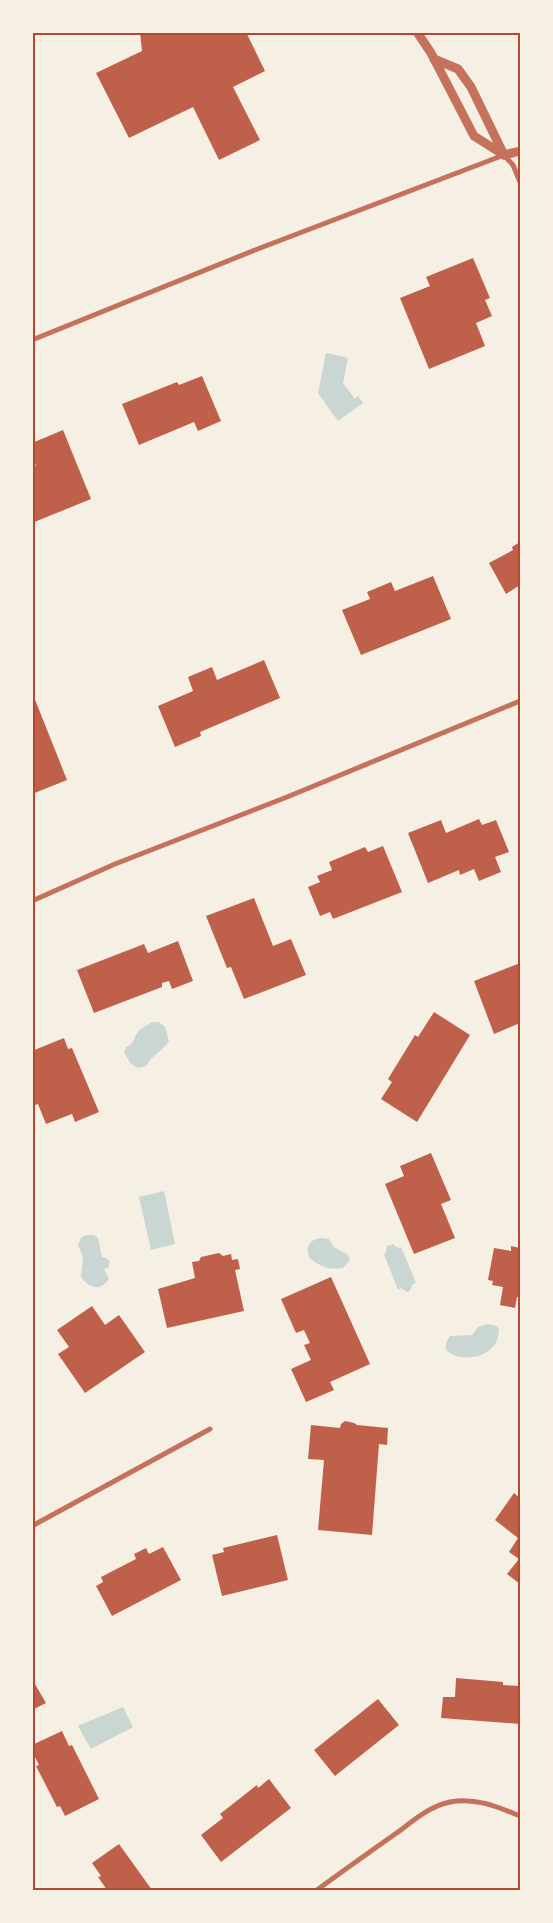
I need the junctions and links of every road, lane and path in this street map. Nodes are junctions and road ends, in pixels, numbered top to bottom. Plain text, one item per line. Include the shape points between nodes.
1 (417, 32) edge
2 (434, 59) junction
3 (520, 152) edge
4 (504, 156) junction
5 (520, 182) edge
6 (32, 340) edge
7 (520, 701) edge
8 (32, 901) edge
9 (210, 1429) dead end
10 (32, 1526) edge
11 (520, 1816) edge
12 (317, 1890) edge

1 - 2 street
2 - 4 street via 474,136
2 - 4 street via 458,69 472,86
3 - 4 street
4 - 5 street
4 - 6 street via 254,250
7 - 8 street via 115,864
9 - 10 street
11 - 12 street via 493,1805 471,1801 438,1806

